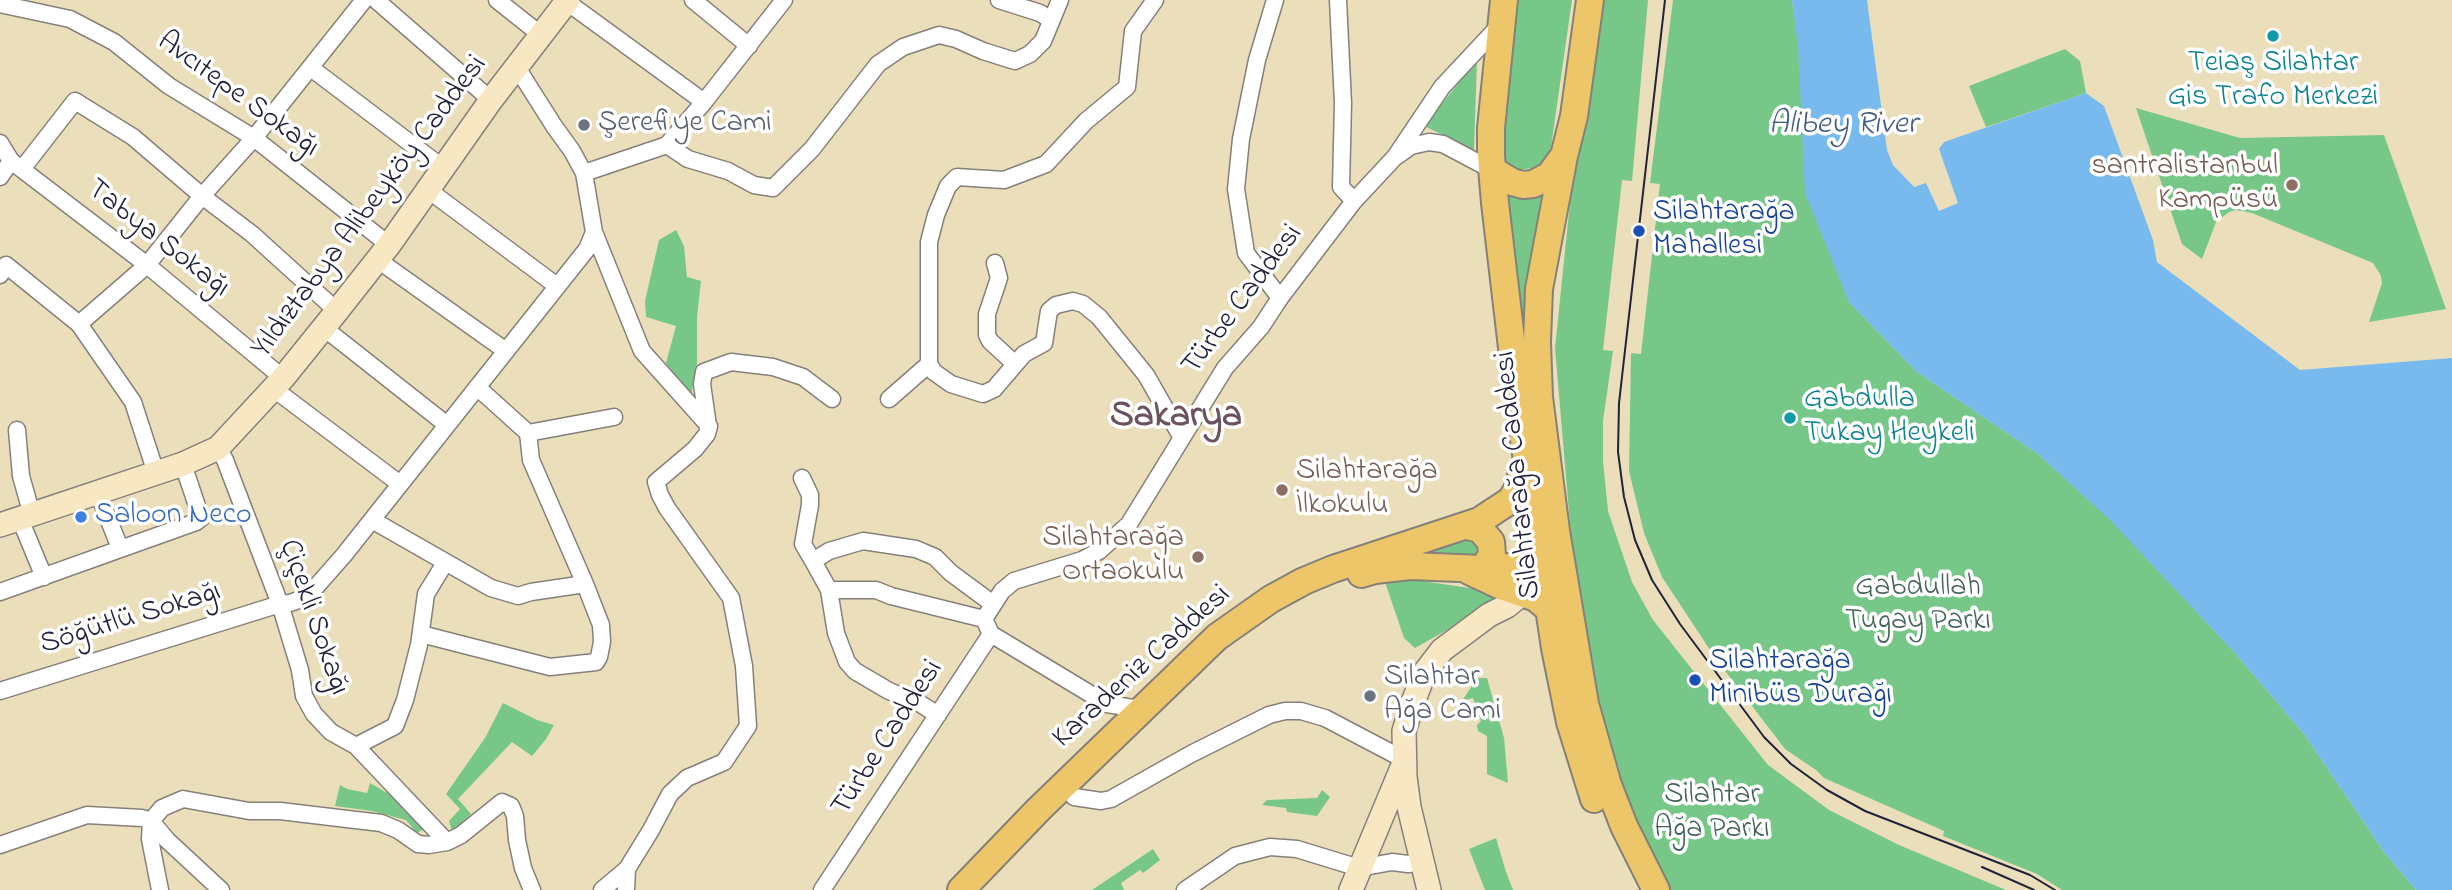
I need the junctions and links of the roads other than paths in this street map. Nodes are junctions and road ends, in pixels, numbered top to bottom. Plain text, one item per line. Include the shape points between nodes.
1 (364, 0) edge
2 (376, 0) edge
3 (498, 0) edge
4 (693, 0) edge
5 (784, 0) edge
6 (999, 0) edge
7 (1060, 0) edge
8 (1156, 0) edge
9 (1275, 0) edge
10 (1338, 0) edge
11 (568, 1) edge
12 (1589, 2) edge
13 (0, 4) edge
14 (1502, 12) edge
15 (1051, 20) junction
16 (541, 35) junction
17 (748, 46) junction
18 (516, 66) junction
19 (311, 68) junction
20 (491, 100) junction
21 (704, 102) junction
22 (254, 138) junction
23 (0, 142) edge
24 (667, 145) junction
25 (1564, 156) junction
26 (1395, 157) junction
27 (16, 165) junction
28 (443, 168) junction
29 (1492, 170) junction
30 (584, 173) junction
31 (0, 177) edge
32 (427, 189) junction
33 (202, 196) junction
34 (1354, 201) junction
35 (594, 232) junction
36 (383, 252) junction
37 (995, 263) dead end
38 (148, 265) junction
39 (0, 275) edge
40 (557, 286) junction
41 (1280, 298) junction
42 (330, 320) junction
43 (79, 324) junction
44 (506, 351) junction
45 (1014, 363) junction
46 (929, 364) junction
47 (279, 384) junction
48 (477, 387) junction
49 (832, 399) dead end
50 (889, 399) dead end
51 (614, 417) dead end
52 (447, 425) junction
53 (709, 426) junction
54 (17, 430) dead end
55 (528, 433) junction
56 (1182, 438) junction
57 (218, 448) junction
58 (1527, 453) junction
59 (183, 464) junction
60 (156, 473) junction
61 (802, 478) dead end
62 (400, 484) junction
63 (98, 493) junction
64 (18, 520) edge
65 (372, 520) junction
66 (1467, 526) junction
67 (120, 548) junction
68 (1550, 555) junction
69 (813, 561) junction
70 (444, 563) junction
71 (1473, 569) junction
72 (44, 577) junction
73 (585, 584) junction
74 (828, 590) junction
75 (0, 592) edge
76 (1523, 593) junction
77 (280, 604) junction
78 (993, 604) junction
79 (1549, 609) junction
80 (988, 626) junction
81 (421, 634) junction
82 (0, 691) edge
83 (1107, 704) junction
84 (1145, 706) junction
85 (938, 715) junction
86 (1114, 737) junction
87 (356, 746) junction
88 (1405, 760) junction
89 (1074, 797) junction
90 (151, 821) junction
91 (447, 842) junction
92 (0, 845) edge
93 (1422, 862) junction
94 (1359, 868) junction
95 (627, 869) junction
96 (160, 890) edge
97 (221, 890) edge
98 (532, 890) edge
99 (601, 890) edge
100 (626, 890) edge
101 (822, 890) edge
102 (961, 890) edge
103 (985, 890) edge
104 (1185, 890) edge
105 (1351, 890) edge
106 (1429, 890) edge
107 (1636, 890) edge
108 (1656, 890) edge

1 - 19 street
2 - 20 street
3 - 16 street
4 - 17 street
5 - 17 street
6 - 15 street
7 - 15 street
8 - 46 street via 1133,31 1127,87 1086,121 1046,164 1004,180 957,177 948,186 929,242
9 - 41 street via 1257,60 1236,189 1246,253
10 - 34 street via 1341,187
11 - 16 main road, Yıldıztabya Alibeyköy Caddesi
11 - 21 street
12 - 25 main road, Silahtarağa Caddesi
13 - 22 street, Avcıtepe Sokağı via 70,19 93,30 169,86
14 - 26 street
14 - 29 main road, Silahtarağa Caddesi
15 - 24 street via 1043,41 1015,61 939,35 903,47 878,64 812,149 773,188 688,159
16 - 18 main road, Yıldıztabya Alibeyköy Caddesi
17 - 21 street
18 - 20 main road, Yıldıztabya Alibeyköy Caddesi
18 - 30 street
19 - 22 street
19 - 28 street
20 - 28 main road, Yıldıztabya Alibeyköy Caddesi
21 - 24 street
22 - 33 street
22 - 36 street, Avcıtepe Sokağı
23 - 27 street, Tabya Sokağı
24 - 30 street
25 - 29 main road via 1549,176 1533,184 1512,182
25 - 68 main road, Silahtarağa Caddesi via 1539,289 1537,342
26 - 29 street via 1411,146 1429,142
26 - 34 street, Türbe Caddesi
27 - 31 street
27 - 33 street via 75,101 133,137
27 - 38 street, Tabya Sokağı
28 - 32 main road, Yıldıztabya Alibeyköy Caddesi
29 - 58 main road, Silahtarağa Caddesi
30 - 35 street
32 - 36 main road, Yıldıztabya Alibeyköy Caddesi
32 - 40 street
33 - 38 street
33 - 42 street via 252,234
34 - 41 street, Türbe Caddesi
35 - 40 street, Söğütlü Sokağı via 587,249
35 - 53 street via 642,351
36 - 42 main road, Yıldıztabya Alibeyköy Caddesi
36 - 44 street, Avcıtepe Sokağı
37 - 45 street via 999,278 987,314 986,335
38 - 43 street
38 - 47 street, Tabya Sokağı
39 - 43 street via 6,265
40 - 44 street, Söğütlü Sokağı
41 - 56 street, Türbe Caddesi via 1225,368
42 - 47 main road, Yıldıztabya Alibeyköy Caddesi
42 - 52 street
43 - 60 street via 132,402
44 - 48 street, Söğütlü Sokağı
45 - 46 street via 994,389 983,394 951,384
45 - 56 street via 1044,343 1049,311 1056,305 1083,304 1146,375
46 - 50 street
47 - 57 main road, Yıldıztabya Alibeyköy Caddesi
47 - 62 street, Tabya Sokağı
48 - 52 street, Söğütlü Sokağı
48 - 55 street
49 - 53 street via 803,377 773,367 731,362 705,372 702,384
51 - 55 street
52 - 62 street, Söğütlü Sokağı
53 - 95 street via 695,449 656,482 667,508 732,598 748,726 724,762 687,778 670,794
54 - 64 street
55 - 73 street via 531,460
56 - 78 street, Türbe Caddesi via 1129,524 1099,551 1014,581
57 - 59 main road
57 - 77 street, Çiçekli Sokağı
58 - 66 main road, Karadeniz Caddesi via 1511,500
58 - 68 main road, Silahtarağa Caddesi
59 - 60 main road
59 - 67 street via 201,518
60 - 63 main road
61 - 69 street via 810,495 803,544
62 - 65 street, Söğütlü Sokağı
63 - 64 main road
63 - 67 street
64 - 72 street
65 - 70 street
65 - 77 street, Söğütlü Sokağı via 307,597
66 - 71 main road via 1480,529 1493,548 1492,555
66 - 84 main road, Karadeniz Caddesi via 1333,569 1288,590 1217,637
67 - 72 street
68 - 71 main road, Karadeniz Caddesi
68 - 79 main road, Silahtarağa Caddesi
68 - 108 main road, Silahtarağa Caddesi via 1599,754 1624,826
69 - 74 street
69 - 78 street via 863,541 916,549 935,557
70 - 73 street via 491,588 518,596
70 - 81 street via 426,594
71 - 76 main road
71 - 89 main road, Karadeniz Caddesi via 1410,566 1375,570 1301,599 1227,652
72 - 75 street
73 - 81 street via 601,625 596,662 550,667
74 - 80 street via 876,590
74 - 85 street via 847,662 877,684
76 - 79 main road
76 - 88 main road via 1442,650 1425,672 1404,731
77 - 82 street, Söğütlü Sokağı
77 - 87 street, Çiçekli Sokağı via 304,696 331,732
78 - 80 street, Türbe Caddesi
79 - 107 main road, Silahtarağa Caddesi via 1563,696 1583,766 1606,831
80 - 83 street
80 - 85 street, Türbe Caddesi
81 - 87 street via 395,726
83 - 84 street
83 - 86 street via 1115,713
84 - 86 main road, Karadeniz Caddesi
85 - 101 street, Türbe Caddesi
86 - 102 main road, Karadeniz Caddesi
87 - 91 street, Çiçekli Sokağı
88 - 89 street via 1325,718 1285,711 1191,754 1111,799
88 - 93 main road via 1409,807
88 - 94 main road
89 - 103 main road, Karadeniz Caddesi
90 - 91 street via 162,808 183,799 249,811 381,824 418,844
90 - 92 street via 88,815
90 - 96 street
90 - 97 street
91 - 98 street via 502,803 511,806
93 - 94 street
93 - 106 main road
94 - 104 street via 1297,849 1269,847 1235,856
94 - 105 main road
95 - 99 street
95 - 100 street

